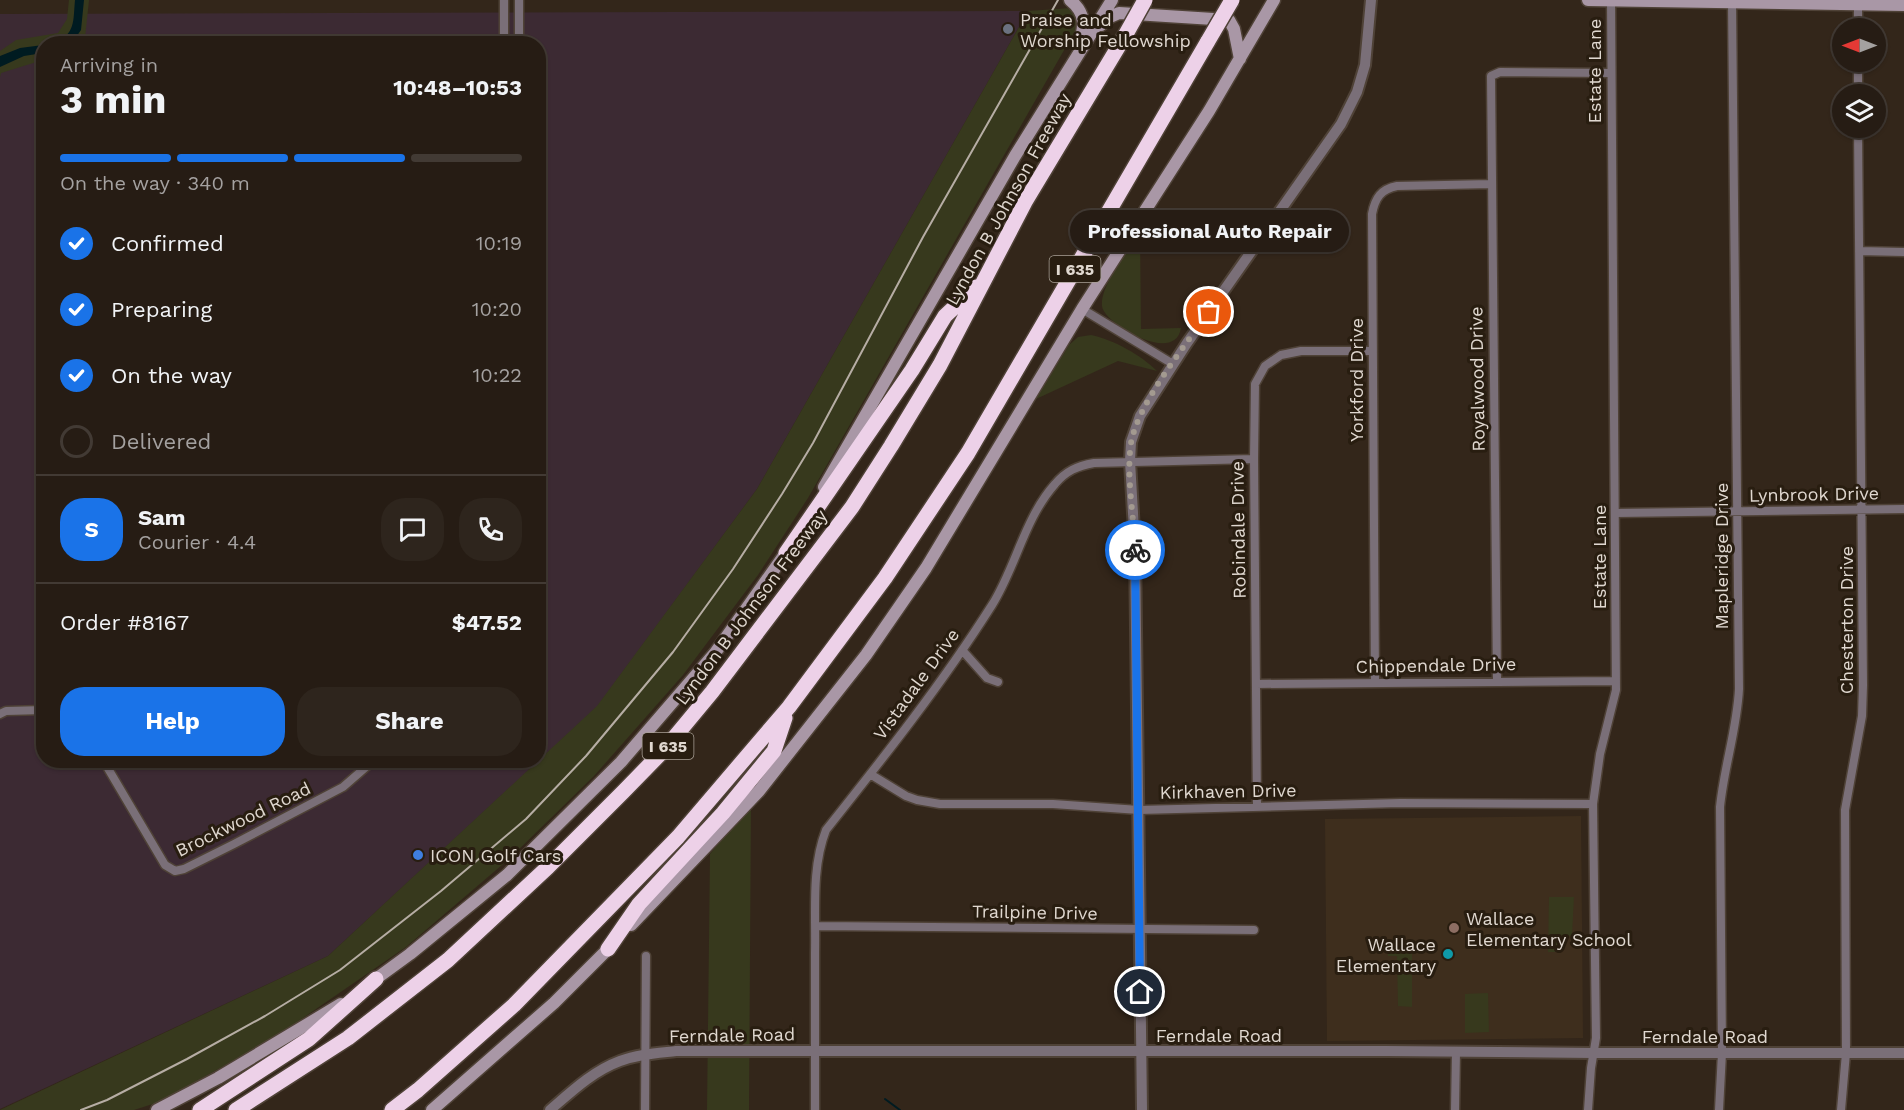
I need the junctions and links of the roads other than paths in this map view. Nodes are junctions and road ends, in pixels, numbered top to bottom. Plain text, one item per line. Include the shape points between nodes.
1 (504, 0) edge
2 (519, 0) edge
3 (1070, 0) edge
4 (1112, 0) edge
5 (1145, 0) edge
6 (1232, 0) edge
7 (1274, 0) edge
8 (1371, 0) edge
9 (1588, 0) edge
10 (1611, 0) edge
11 (1732, 2) edge
12 (1858, 2) edge
13 (1904, 5) edge
14 (1858, 18) edge
15 (504, 36) edge
16 (517, 36) edge
17 (1089, 37) junction
18 (1240, 59) junction
19 (1073, 64) junction
20 (1611, 73) junction
21 (1858, 138) edge
22 (1491, 184) junction
23 (1859, 251) junction
24 (1904, 252) edge
25 (985, 279) junction
26 (1082, 309) junction
27 (1372, 351) junction
28 (1173, 364) junction
29 (1254, 459) junction
30 (1130, 461) junction
31 (1862, 510) junction
32 (1904, 510) edge
33 (1738, 512) junction
34 (1616, 513) junction
35 (786, 553) junction
36 (962, 650) junction
37 (1497, 680) junction
38 (1616, 681) junction
39 (998, 682) dead end
40 (1375, 682) junction
41 (1256, 684) junction
42 (789, 707) junction
43 (36, 710) edge
44 (2, 711) edge
45 (108, 768) edge
46 (365, 768) edge
47 (870, 774) junction
48 (1593, 804) junction
49 (1257, 807) junction
50 (1139, 810) junction
51 (816, 926) junction
52 (1140, 929) junction
53 (1254, 930) dead end
54 (608, 949) junction
55 (646, 956) dead end
56 (376, 979) junction
57 (815, 1050) junction
58 (1141, 1051) junction
59 (1456, 1051) junction
60 (1593, 1053) junction
61 (1722, 1053) junction
62 (1846, 1053) junction
63 (1904, 1053) edge
64 (645, 1055) junction
65 (157, 1110) edge
66 (200, 1110) edge
67 (237, 1110) edge
68 (392, 1110) edge
69 (432, 1110) edge
70 (550, 1110) edge
71 (645, 1110) edge
72 (814, 1110) edge
73 (1142, 1110) edge
74 (1455, 1110) edge
75 (1588, 1110) edge
76 (1719, 1110) edge
77 (1841, 1110) edge

1 - 15 street
2 - 16 street
3 - 19 main road via 1084,20
4 - 17 main road
5 - 25 highway, Lyndon B Johnson Freeway / I 635, bridge via 1025,202
6 - 42 highway, I 635, bridge via 968,453 885,579
7 - 18 main road
8 - 28 street via 1365,65 1350,109
9 - 10 main road
10 - 11 main road
10 - 20 street, Estate Lane
11 - 12 main road
11 - 33 street, Mapleridge Drive
12 - 13 main road
12 - 14 street
17 - 18 main road via 1119,13 1229,20
17 - 19 main road
18 - 26 main road
19 - 35 main road
20 - 22 street, Royalwood Drive via 1500,72 1491,76
20 - 34 street, Estate Lane
21 - 23 street, Chesterton Drive
22 - 27 street, Yorkford Drive via 1397,186 1380,194 1374,202
22 - 37 street, Royalwood Drive
23 - 24 street
23 - 31 street, Chesterton Drive
25 - 35 highway via 945,316
25 - 67 highway, Lyndon B Johnson Freeway / I 635 via 940,365 852,507 749,645 663,751 548,867 448,960 348,1038
26 - 28 street
26 - 54 main road via 926,568 866,655 759,791
27 - 29 street, Robindale Drive via 1292,353 1281,355 1266,366 1254,395
27 - 40 street, Yorkford Drive
28 - 30 street via 1140,416 1131,442
29 - 30 street, Vistadale Drive
29 - 41 street, Robindale Drive
30 - 36 street, Vistadale Drive via 1078,465 1053,485 1022,539 998,594
30 - 50 street
31 - 32 street, Lynbrook Drive
31 - 33 street, Lynbrook Drive
31 - 62 street, Chesterton Drive via 1862,716 1845,810
33 - 34 street, Lynbrook Drive
33 - 61 street, Mapleridge Drive via 1737,713 1720,807
34 - 38 street, Estate Lane
35 - 56 main road via 715,653 621,762 507,875
36 - 39 street via 987,678
36 - 47 street, Vistadale Drive
37 - 38 street, Chippendale Drive
37 - 40 street, Chippendale Drive
38 - 48 street, Estate Lane
40 - 41 street, Chippendale Drive
41 - 49 street, Robindale Drive
42 - 54 highway via 774,751 639,904
42 - 68 highway, I 635 via 678,837 514,1005
43 - 44 street
45 - 46 street, Brockwood Road via 165,865 175,871 343,787
47 - 50 street, Kirkhaven Drive via 906,796 929,803 1053,804
47 - 51 street, Vistadale Drive via 826,830 820,845
48 - 49 street, Kirkhaven Drive
48 - 60 street, Estate Lane
49 - 50 street, Kirkhaven Drive
50 - 52 street
51 - 52 street, Trailpine Drive
51 - 57 street, Vistadale Drive
52 - 53 street, Trailpine Drive
52 - 58 street
54 - 69 main road via 554,1003
55 - 64 street
56 - 65 main road via 288,1037
56 - 66 highway via 309,1039
57 - 58 street, Ferndale Road
57 - 64 street, Ferndale Road via 676,1051
57 - 72 street, Vistadale Drive
58 - 59 street, Ferndale Road
58 - 73 street
59 - 60 street, Ferndale Road
59 - 74 street
60 - 61 street, Ferndale Road
60 - 75 street, Estate Lane
61 - 62 street, Ferndale Road
61 - 76 street, Mapleridge Drive
62 - 63 street, Ferndale Road
62 - 77 street, Chesterton Drive
64 - 70 street, Ferndale Road via 603,1069
64 - 71 street

